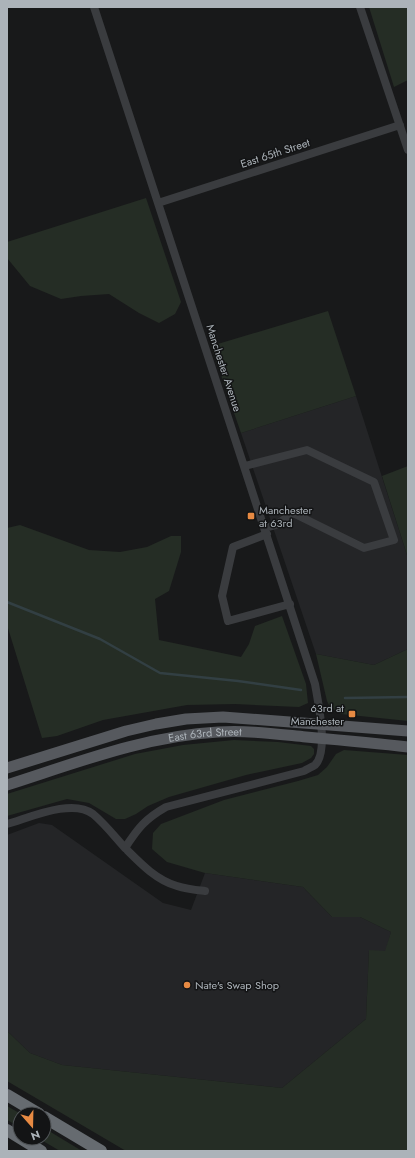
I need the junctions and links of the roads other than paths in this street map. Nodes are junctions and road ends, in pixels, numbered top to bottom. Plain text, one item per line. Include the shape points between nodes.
1 (94, 7) edge
2 (360, 7) edge
3 (400, 124) junction
4 (408, 150) edge
5 (158, 203) junction
6 (244, 466) junction
7 (266, 531) junction
8 (290, 604) junction
9 (322, 723) junction
10 (408, 731) edge
11 (321, 738) junction
12 (408, 747) edge
13 (7, 768) edge
14 (7, 785) edge
15 (7, 824) edge
16 (125, 848) junction
17 (205, 891) dead end
18 (7, 1095) edge
19 (26, 1106) edge
20 (52, 1122) edge
21 (7, 1130) edge
22 (41, 1151) edge
23 (101, 1151) edge

1 - 5 street, Manchester Avenue
2 - 3 street
3 - 4 street
3 - 5 street, East 65th Street
5 - 6 street, Manchester Avenue
6 - 7 street, Manchester Avenue
6 - 7 street via 307,450 374,482 394,540 364,548 293,513
7 - 8 street, Manchester Avenue
7 - 8 street via 233,547 222,596 228,622
8 - 9 street, Manchester Avenue via 315,684
9 - 10 main road, East 63rd Street
9 - 11 street, Manchester Avenue
9 - 13 main road, East 63rd Street via 223,717 186,719 126,731
11 - 12 main road, East 63rd Street
11 - 14 main road, East 63rd Street via 255,732 218,732 153,740
11 - 16 street, Manchester Avenue via 321,755 315,764 304,771 166,807 136,830
15 - 16 street via 65,808 79,808 92,814
16 - 17 street via 161,879 177,886
18 - 19 highway
20 - 23 highway
21 - 22 highway

